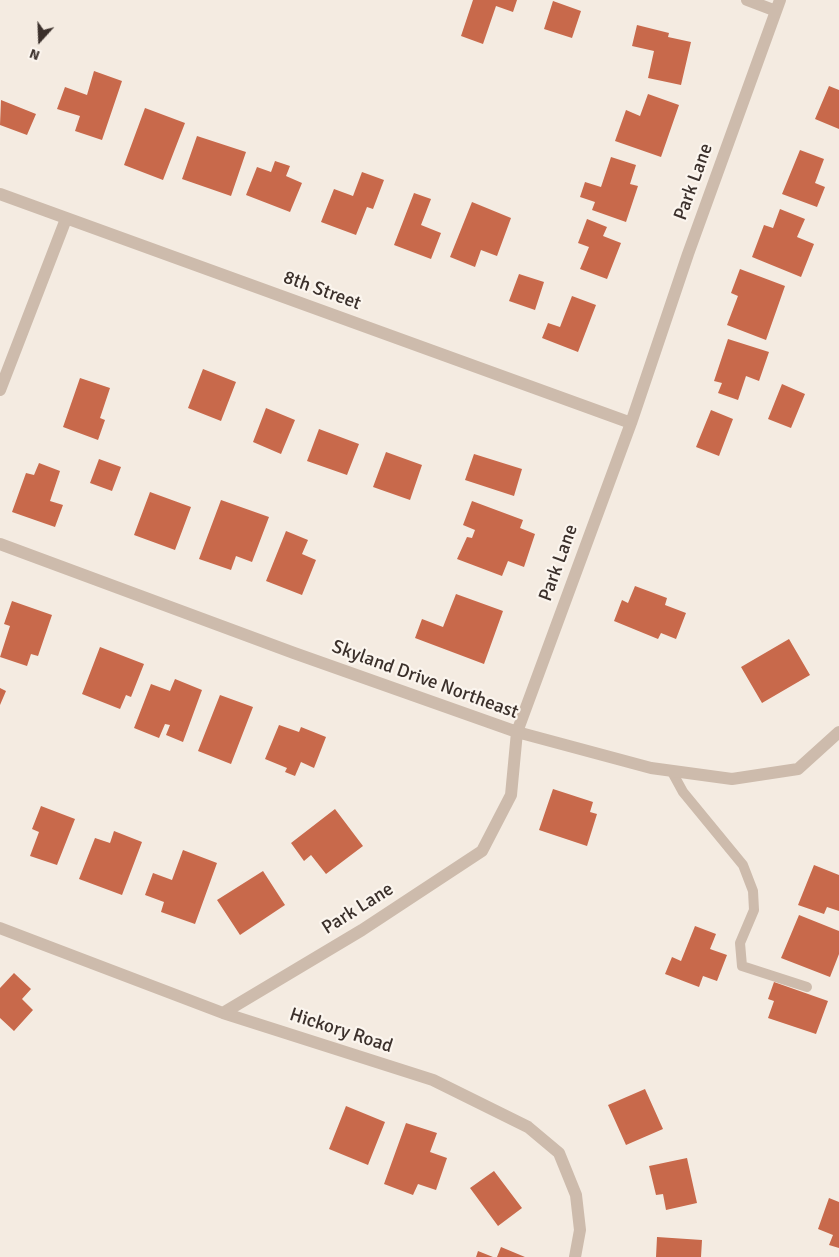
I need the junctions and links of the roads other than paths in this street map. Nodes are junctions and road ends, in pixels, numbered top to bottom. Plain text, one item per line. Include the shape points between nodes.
1 (747, 0) edge
2 (778, 5) edge
3 (0, 194) edge
4 (66, 219) junction
5 (0, 390) edge
6 (631, 423) junction
7 (0, 544) edge
8 (517, 732) junction
9 (839, 732) edge
10 (671, 770) junction
11 (0, 928) edge
12 (807, 987) dead end
13 (223, 1013) junction
14 (575, 1257) edge

1 - 2 street
2 - 6 street, Park Lane
3 - 4 street, 8th Street
4 - 5 street
4 - 6 street, 8th Street
6 - 8 street, Park Lane
7 - 8 street, Skyland Drive Northeast
8 - 10 street, Skyland Drive Northeast via 651,768
8 - 13 street, Park Lane via 511,795 482,850 362,930
9 - 10 street, Skyland Drive Northeast via 798,769 732,779
10 - 12 lane via 683,792 743,865 754,890 754,910 740,943 742,966
11 - 13 street, Hickory Road
13 - 14 street, Hickory Road via 433,1080 528,1127 559,1152 576,1195 580,1230

